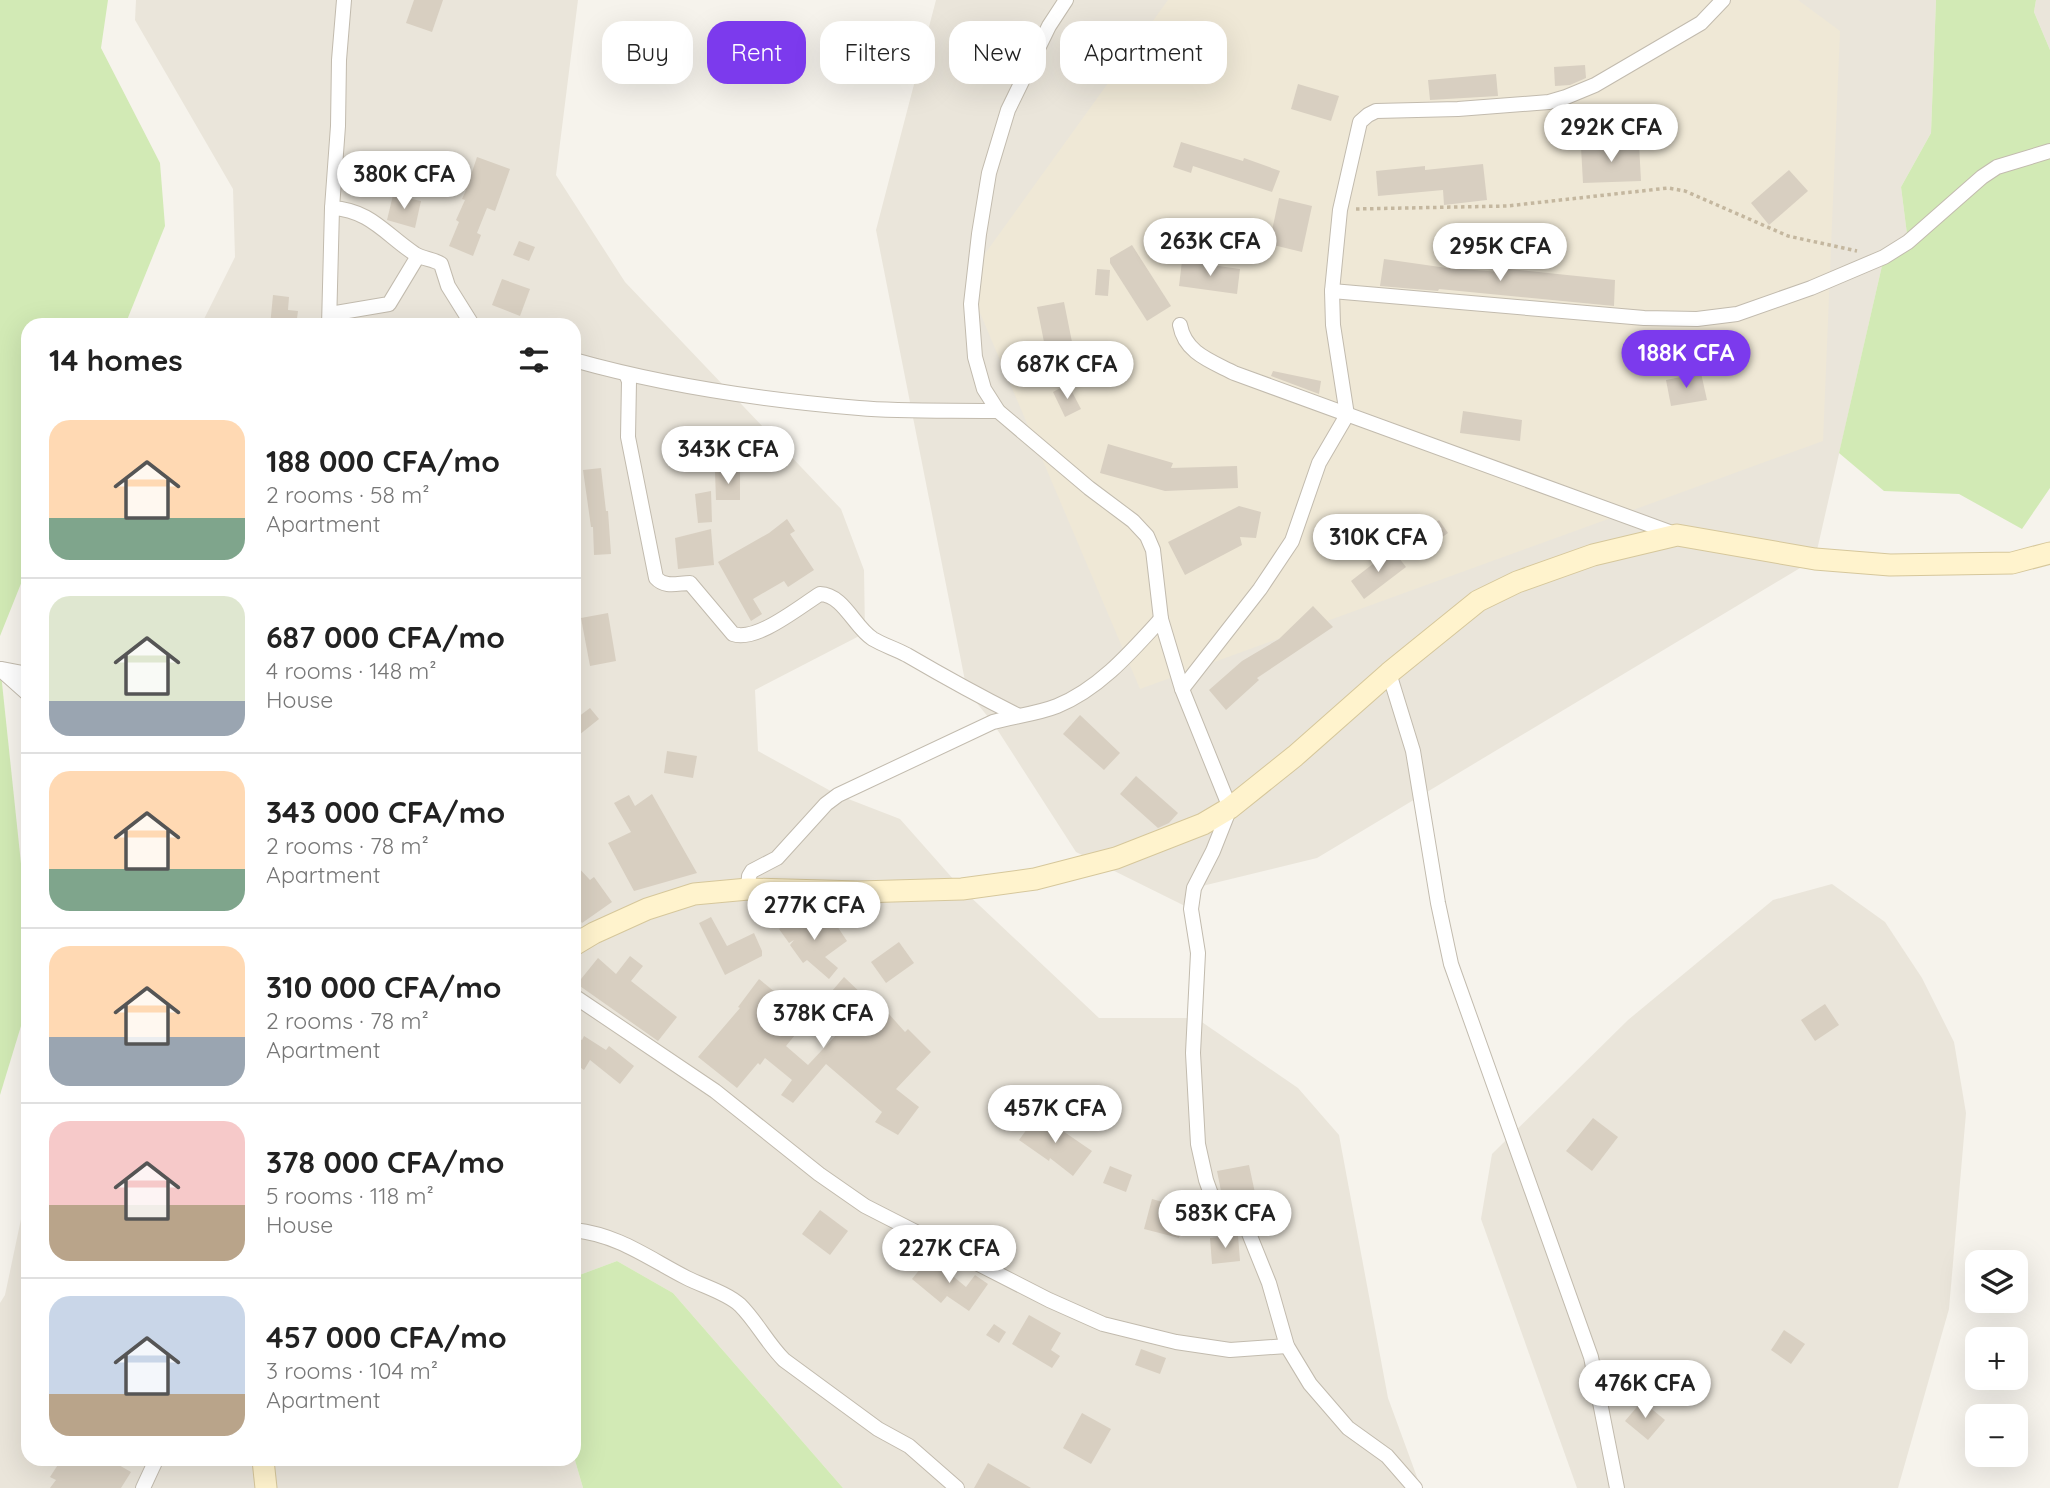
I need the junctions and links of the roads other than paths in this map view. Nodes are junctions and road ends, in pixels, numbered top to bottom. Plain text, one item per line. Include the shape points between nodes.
1 (344, 0) edge
2 (1066, 0) edge
3 (1723, 0) edge
4 (2050, 151) edge
5 (332, 208) junction
6 (418, 256) junction
7 (1332, 291) junction
8 (330, 318) edge
9 (337, 318) edge
10 (468, 318) edge
11 (1180, 324) dead end
12 (581, 361) edge
13 (626, 374) junction
14 (998, 411) junction
15 (1347, 415) junction
16 (1677, 535) junction
17 (2050, 553) edge
18 (1161, 619) junction
19 (0, 669) edge
20 (21, 673) edge
21 (1389, 673) junction
22 (21, 688) edge
23 (1182, 689) junction
24 (1017, 715) junction
25 (1230, 808) junction
26 (748, 889) junction
27 (581, 941) edge
28 (581, 1001) edge
29 (581, 1231) edge
30 (1287, 1346) junction
31 (153, 1466) edge
32 (263, 1466) edge
33 (143, 1488) edge
34 (266, 1488) edge
35 (957, 1488) edge
36 (1415, 1488) edge
37 (1618, 1488) edge

1 - 5 street
2 - 14 street via 1008,110 986,186 971,304 975,357 984,389
3 - 7 street via 1701,23 1566,97 1549,102 1368,114 1360,122 1340,210
4 - 7 street via 1997,167 1884,257 1737,314 1644,318
5 - 6 street via 369,217
5 - 8 street
6 - 9 street via 389,304
6 - 10 street via 441,264 448,286
7 - 15 street
11 - 15 street via 1182,336 1198,355
12 - 13 street
13 - 14 street via 710,390 860,408
13 - 24 street via 628,437 659,582 690,583 733,634 740,636 755,634 820,594 828,595 873,639
14 - 18 street via 1147,536 1153,550
15 - 16 street
15 - 23 street via 1319,463 1292,541
16 - 17 street via 1815,559 1890,565 2012,563
16 - 21 street via 1593,555 1517,582 1478,601
18 - 23 street
18 - 24 street via 1108,674 1070,701
19 - 20 street
19 - 22 street
21 - 25 street
21 - 37 street via 1413,751 1451,964 1591,1357
23 - 25 street
24 - 26 street via 838,795 777,858 752,871
25 - 26 street via 1203,824 1116,858 1035,879 962,889
25 - 30 street via 1194,888 1191,909 1198,953 1193,1053 1198,1144 1211,1194 1244,1222 1269,1283
26 - 27 street via 694,894 647,909
28 - 30 street via 715,1091 865,1206 1049,1300 1103,1324 1176,1342 1230,1350
29 - 35 street via 629,1245 738,1304 784,1360 878,1429 909,1446
30 - 36 street via 1321,1399 1348,1428 1387,1456
31 - 33 street
32 - 34 street

